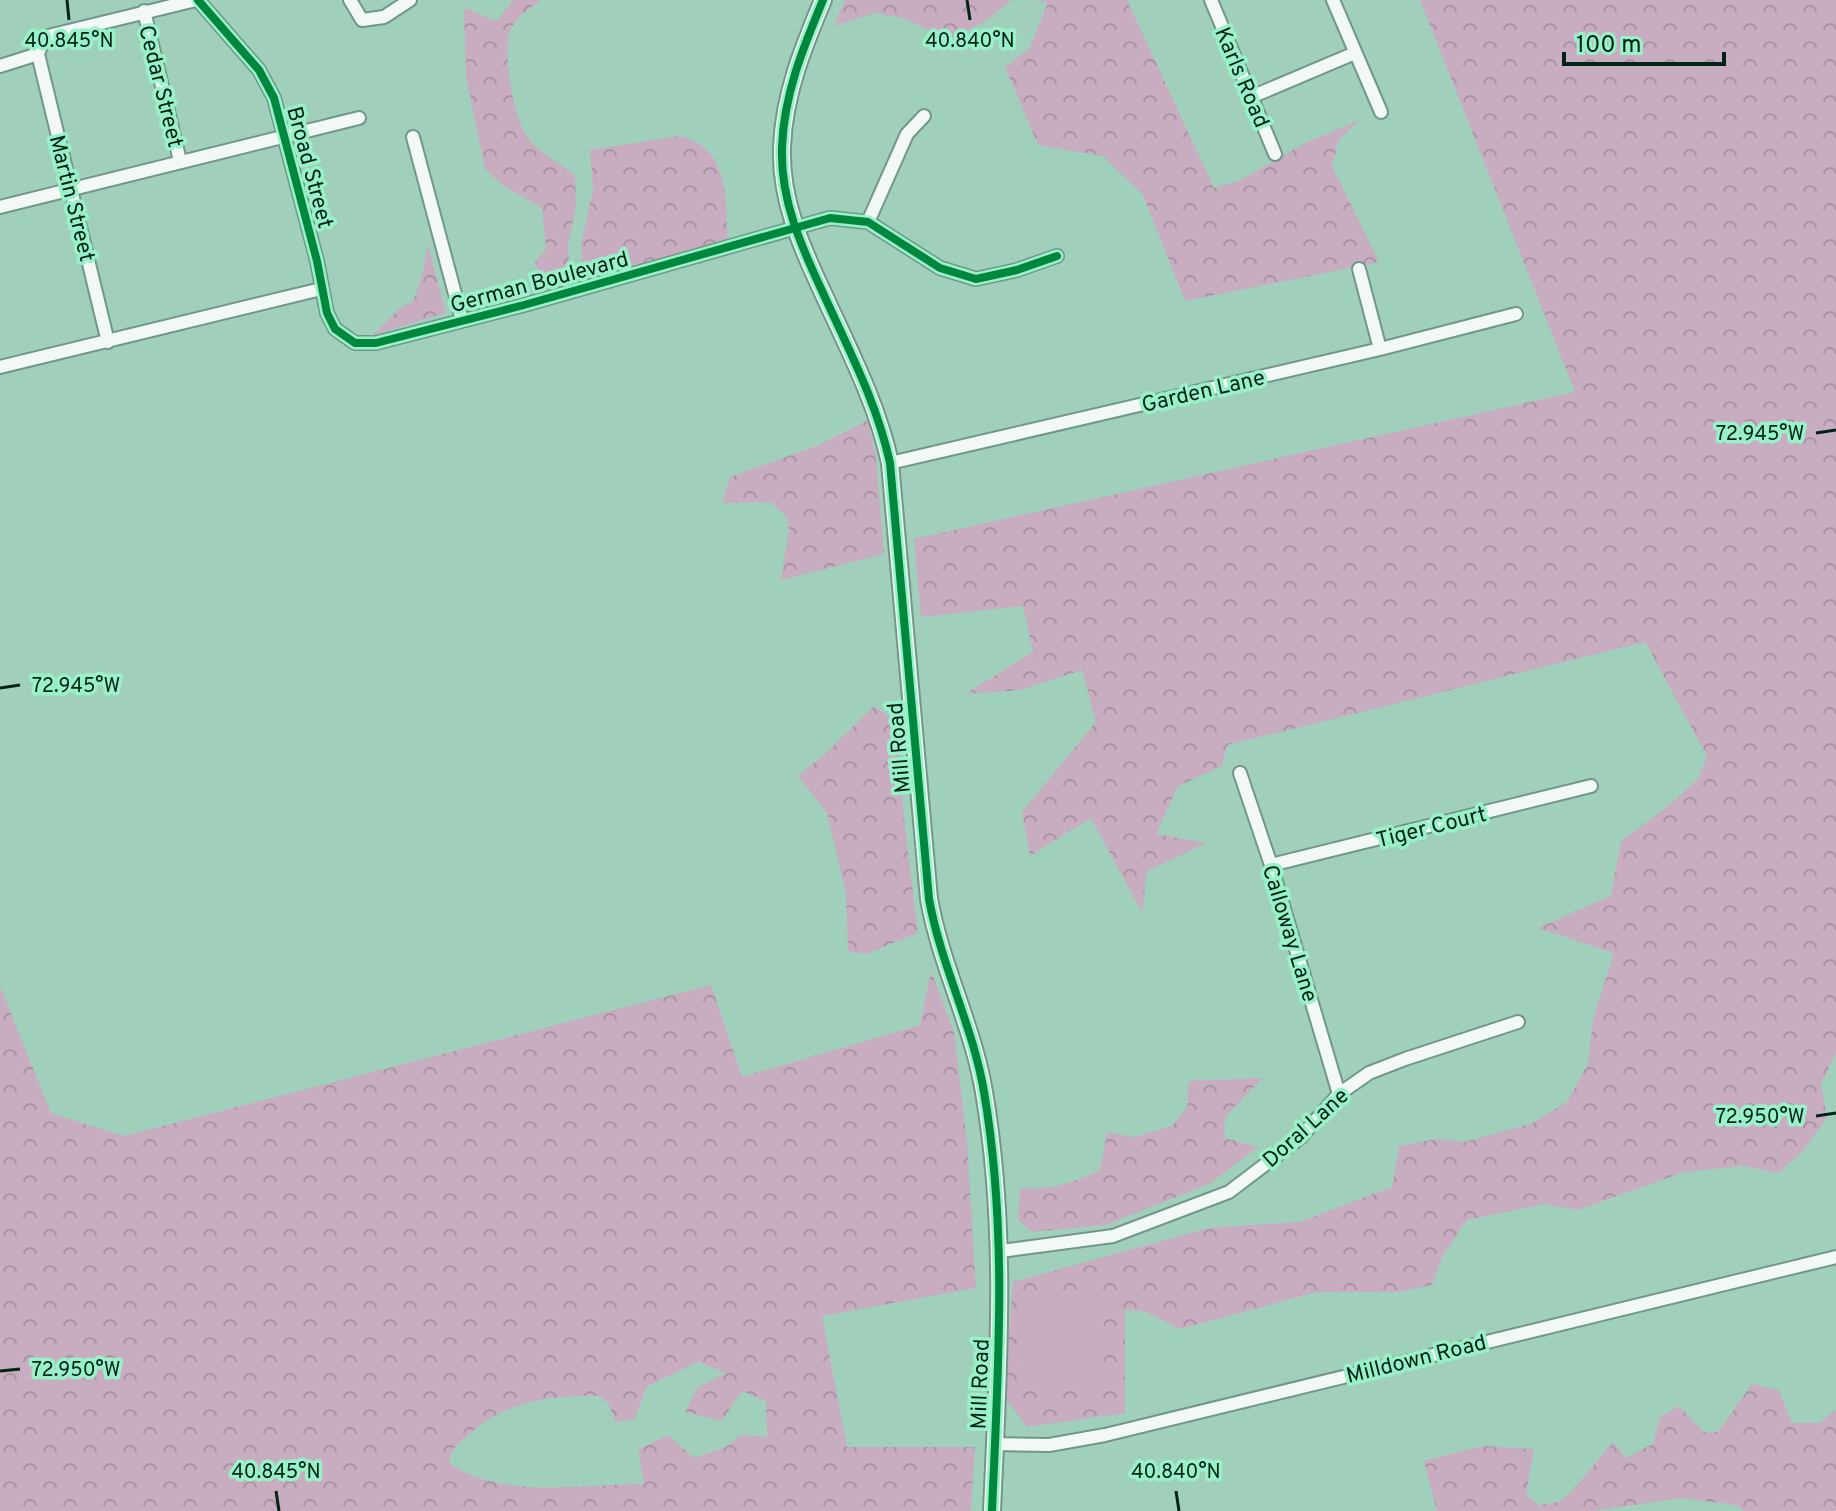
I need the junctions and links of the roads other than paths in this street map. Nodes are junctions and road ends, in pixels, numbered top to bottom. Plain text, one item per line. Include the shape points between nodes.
1 (197, 0) edge
2 (350, 0) edge
3 (410, 0) edge
4 (823, 0) edge
5 (1211, 0) edge
6 (1333, 0) edge
7 (144, 11) junction
8 (1355, 53) junction
9 (38, 54) junction
10 (0, 66) edge
11 (1251, 97) junction
12 (1381, 112) dead end
13 (924, 116) dead end
14 (359, 118) dead end
15 (285, 135) junction
16 (413, 137) dead end
17 (1275, 154) dead end
18 (180, 161) junction
19 (71, 188) junction
20 (0, 207) edge
21 (868, 222) junction
22 (794, 227) junction
23 (1057, 256) dead end
24 (1359, 269) dead end
25 (321, 289) junction
26 (1516, 314) dead end
27 (462, 320) junction
28 (108, 342) junction
29 (1380, 349) junction
30 (0, 367) edge
31 (890, 463) junction
32 (1240, 773) dead end
33 (1591, 786) dead end
34 (1271, 865) junction
35 (1518, 1022) dead end
36 (1339, 1094) junction
37 (1001, 1251) junction
38 (1836, 1257) edge
39 (995, 1444) junction
40 (992, 1511) edge

1 - 7 street
1 - 15 street, Broad Street via 259,70
2 - 3 street via 362,20 384,17
4 - 22 main road, Mill Road via 799,59 785,115 784,180
5 - 11 street, Karls Road
6 - 8 street
7 - 9 street via 44,37
7 - 18 street, Cedar Street
8 - 11 street
8 - 12 street
9 - 10 street
9 - 19 street, Martin Street
11 - 17 street, Karls Road
13 - 21 street via 907,134
14 - 15 street
15 - 18 street
15 - 25 street, Broad Street
16 - 27 street
18 - 19 street
19 - 20 street
19 - 28 street, Martin Street
21 - 22 street, German Boulevard via 830,218
21 - 23 street via 940,268 976,279
22 - 27 street, German Boulevard
22 - 31 main road, Mill Road via 876,410
24 - 29 street
25 - 27 street, German Boulevard via 335,329 355,343 376,343
25 - 28 street
26 - 29 street, Garden Lane
28 - 30 street
29 - 31 street, Garden Lane
31 - 37 main road, Mill Road via 929,899 980,1068
32 - 34 street, Calloway Lane
33 - 34 street, Tiger Court
34 - 36 street, Calloway Lane
35 - 36 street, Doral Lane via 1369,1073
36 - 37 street, Doral Lane via 1300,1138 1229,1192 1113,1236
37 - 39 main road, Mill Road
38 - 39 street, Milldown Road via 1105,1435 1049,1445
39 - 40 main road, Mill Road

